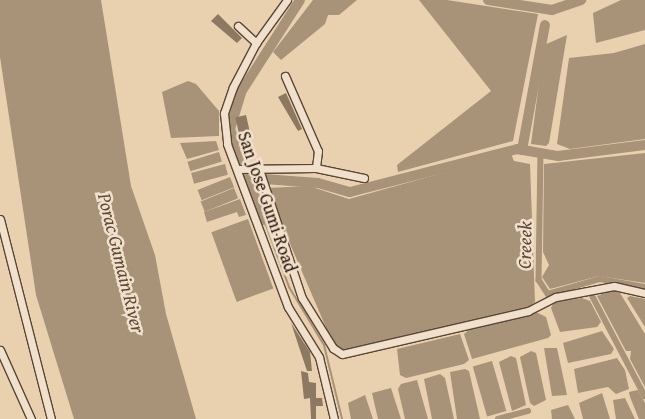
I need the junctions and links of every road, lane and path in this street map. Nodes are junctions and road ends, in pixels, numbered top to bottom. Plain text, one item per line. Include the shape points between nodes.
1 (287, 0) edge
2 (238, 26) dead end
3 (256, 43) junction
4 (285, 76) dead end
5 (316, 168) junction
6 (237, 169) junction
7 (259, 169) junction
8 (364, 178) dead end
9 (0, 218) edge
10 (645, 293) edge
11 (0, 350) edge
12 (31, 419) edge
13 (51, 419) edge
14 (334, 419) edge

1 - 3 street, San Jose Gumi Road
2 - 3 street
3 - 6 street, San Jose Gumi Road via 224,113 227,144
4 - 5 street via 318,151
5 - 7 street
5 - 8 street
6 - 7 street
6 - 14 street, San Jose Gumi Road via 288,307 319,358
7 - 10 street via 264,192 302,298 333,348 342,354 528,311 556,297 614,286
9 - 13 street
11 - 12 street

